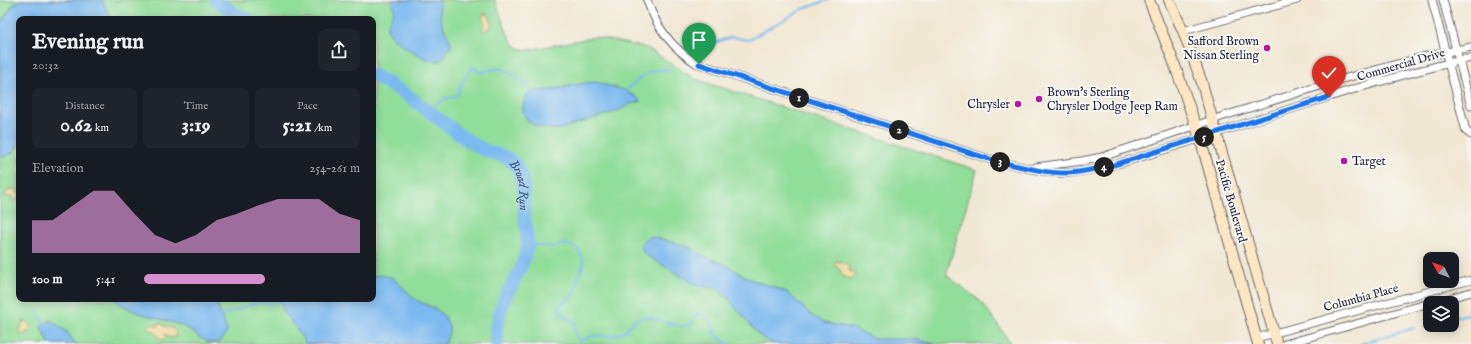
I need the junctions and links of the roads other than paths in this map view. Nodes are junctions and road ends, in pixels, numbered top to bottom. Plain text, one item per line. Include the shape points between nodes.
1 (647, 0) edge
2 (1149, 0) edge
3 (1169, 0) edge
4 (1296, 0) edge
5 (1432, 0) edge
6 (1443, 0) edge
7 (1183, 30) junction
8 (1471, 47) edge
9 (1456, 50) junction
10 (1445, 52) junction
11 (1471, 58) edge
12 (1459, 60) junction
13 (1448, 63) junction
14 (1471, 106) edge
15 (1213, 120) junction
16 (1196, 126) junction
17 (1217, 133) junction
18 (1471, 136) edge
19 (1200, 138) junction
20 (1029, 167) junction
21 (1471, 280) edge
22 (1471, 292) edge
23 (1456, 296) edge
24 (1423, 305) edge
25 (1275, 333) junction
26 (1257, 341) edge
27 (1278, 344) edge
28 (1285, 344) edge

1 - 20 street via 655,20 666,37 680,52 696,63 992,160
2 - 16 main road, Pacific Boulevard via 1164,34
3 - 7 main road, Pacific Boulevard
4 - 7 street
5 - 10 street
6 - 9 street
7 - 15 main road, Pacific Boulevard
8 - 9 street, Commercial Drive
9 - 10 street, Commercial Drive
9 - 12 street
10 - 13 street
10 - 15 street, Commercial Drive via 1389,65
11 - 12 street, Commercial Drive
12 - 13 street, Commercial Drive
12 - 14 street
13 - 17 street, Commercial Drive
13 - 18 street via 1466,131
15 - 16 street, Commercial Drive
15 - 17 main road, Pacific Boulevard
16 - 19 main road, Pacific Boulevard
16 - 20 street, Commercial Drive via 1102,157
17 - 19 street, Commercial Drive
17 - 25 main road, Pacific Boulevard
19 - 20 street, Commercial Drive via 1101,168 1067,173
19 - 26 main road, Pacific Boulevard
21 - 25 street, Columbia Place
22 - 23 street, Columbia Place
24 - 28 street, Columbia Place
25 - 26 street, Columbia Place
25 - 27 main road, Pacific Boulevard

